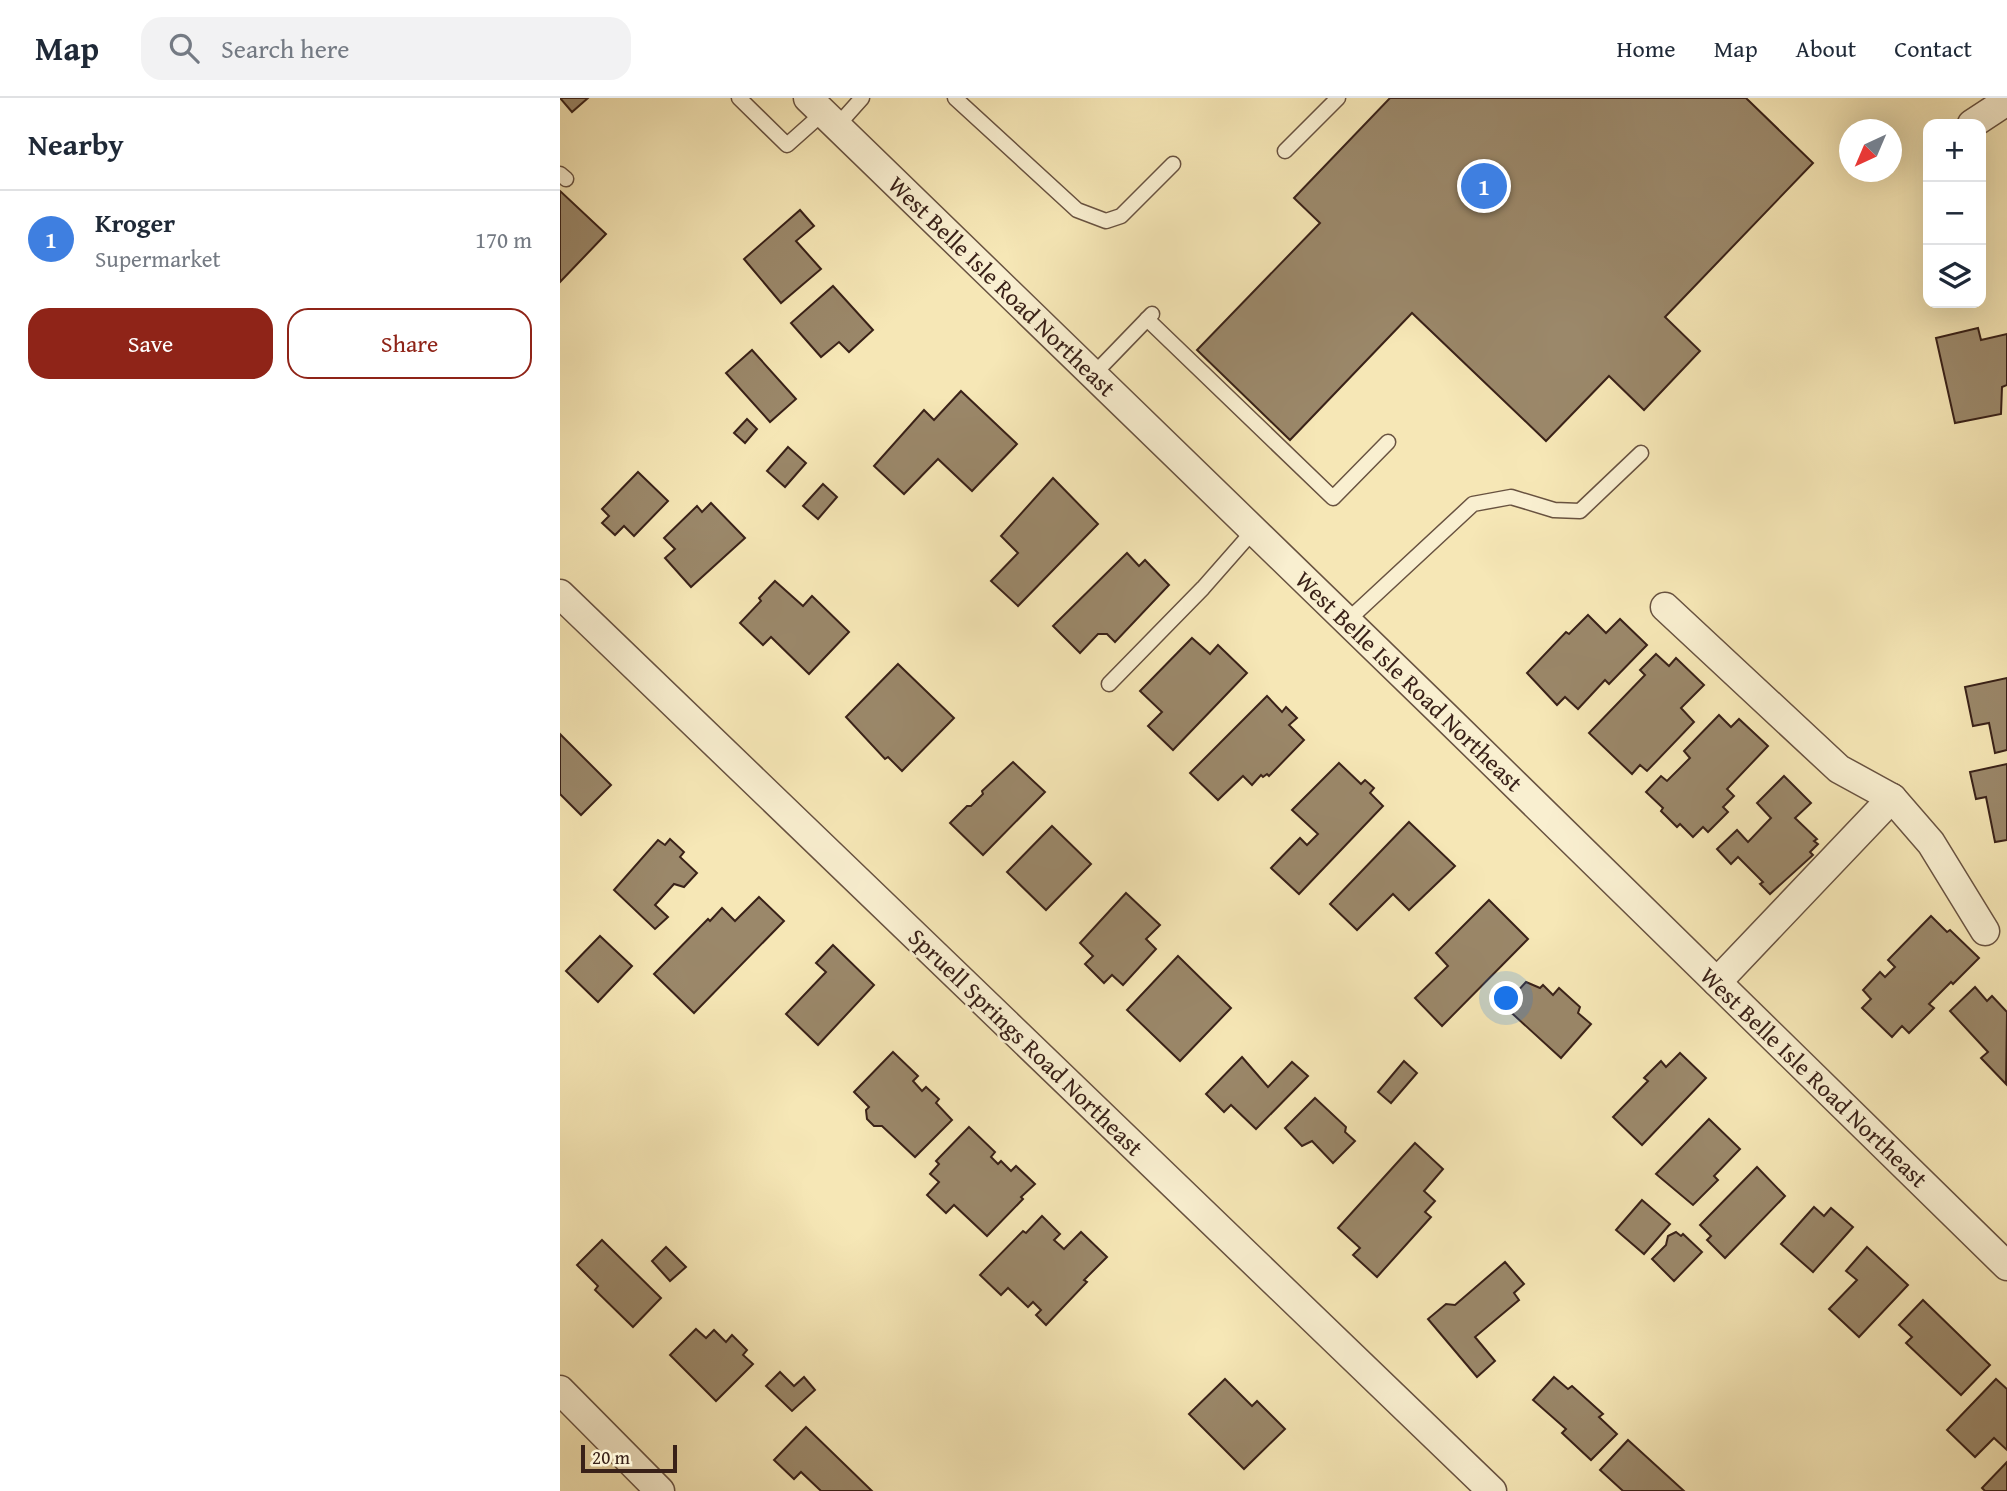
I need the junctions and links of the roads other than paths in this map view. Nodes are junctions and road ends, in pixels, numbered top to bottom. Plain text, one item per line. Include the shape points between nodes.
1 (739, 98) edge
2 (862, 98) edge
3 (955, 98) edge
4 (1339, 98) edge
5 (2007, 101) edge
6 (823, 112) edge
7 (1980, 119) edge
8 (1285, 151) dead end
9 (1173, 164) dead end
10 (1093, 375) junction
11 (1388, 442) dead end
12 (1641, 453) dead end
13 (1254, 530) junction
14 (560, 594) edge
15 (1665, 607) dead end
16 (1347, 621) junction
17 (1109, 684) dead end
18 (1892, 798) junction
19 (1985, 931) dead end
20 (1717, 982) junction
21 (2007, 1266) edge
22 (560, 1390) edge
23 (660, 1491) edge
24 (1492, 1491) edge

1 - 6 lane via 787,145
2 - 6 lane
3 - 9 lane via 1077,210 1106,221 1121,216
4 - 8 lane
5 - 7 street
6 - 10 street, West Belle Isle Road Northeast
10 - 11 lane via 1150,316 1333,498
10 - 13 street, West Belle Isle Road Northeast
12 - 16 lane via 1580,511 1554,510 1511,497 1473,504
13 - 16 street, West Belle Isle Road Northeast
13 - 17 lane
14 - 24 street, Spruell Springs Road Northeast
15 - 18 street via 1839,769
16 - 20 street, West Belle Isle Road Northeast
18 - 19 street via 1931,843
18 - 20 street
20 - 21 street, West Belle Isle Road Northeast
22 - 23 street

